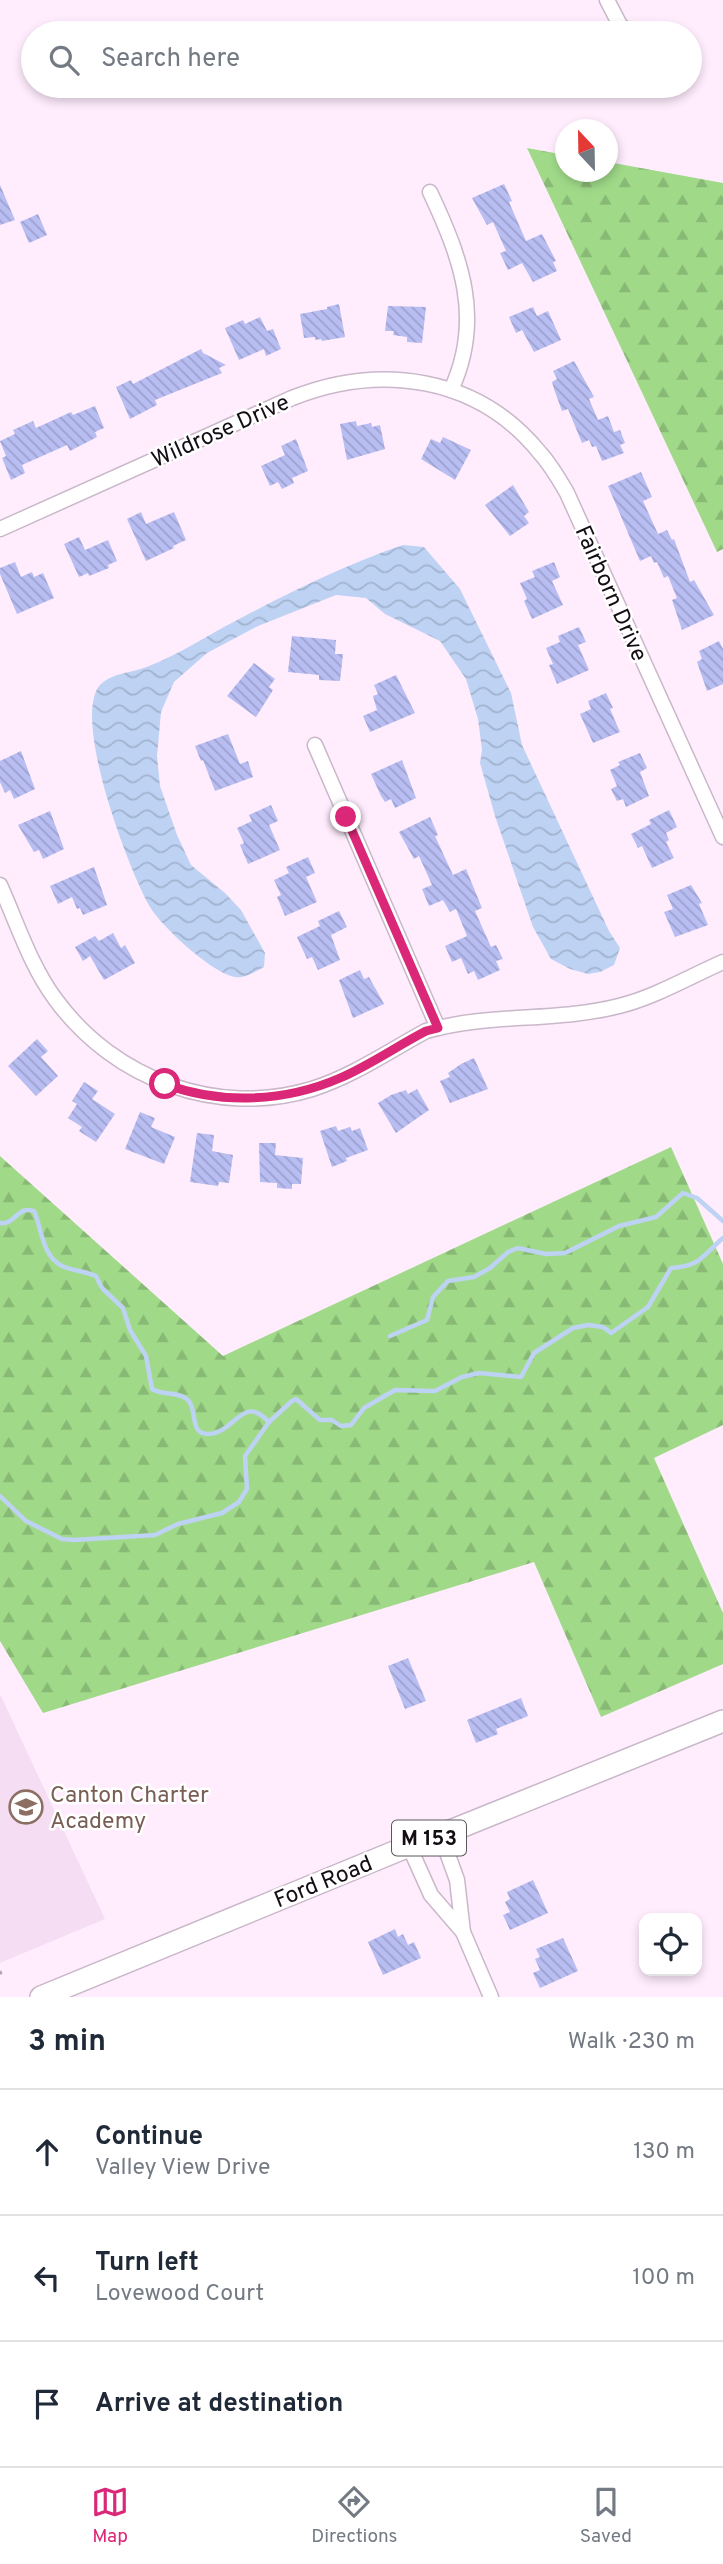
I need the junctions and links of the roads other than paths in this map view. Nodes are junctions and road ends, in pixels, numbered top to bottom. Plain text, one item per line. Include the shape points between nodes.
1 (607, 0) edge
2 (618, 21) edge
3 (430, 192) dead end
4 (451, 390) junction
5 (0, 529) edge
6 (315, 745) dead end
7 (723, 837) edge
8 (0, 885) edge
9 (723, 962) edge
10 (438, 1028) junction
11 (723, 1721) edge
12 (440, 1833) junction
13 (409, 1846) junction
14 (463, 1932) junction
15 (41, 1997) edge
16 (491, 1997) edge

1 - 2 street
3 - 4 street via 457,253 467,301 464,357
4 - 5 street, Wildrose Drive via 382,378 315,388
4 - 7 street, Fairborn Drive via 514,426 551,467 567,493
6 - 10 street
8 - 10 street via 46,984 76,1025 124,1065 180,1089 236,1098 298,1092 340,1078
9 - 10 street via 618,1006
11 - 12 main road, Ford Road / M 153
12 - 13 main road, Ford Road / M 153
12 - 14 street via 457,1881
13 - 14 street via 431,1895
13 - 15 main road, Ford Road / M 153
14 - 16 street

